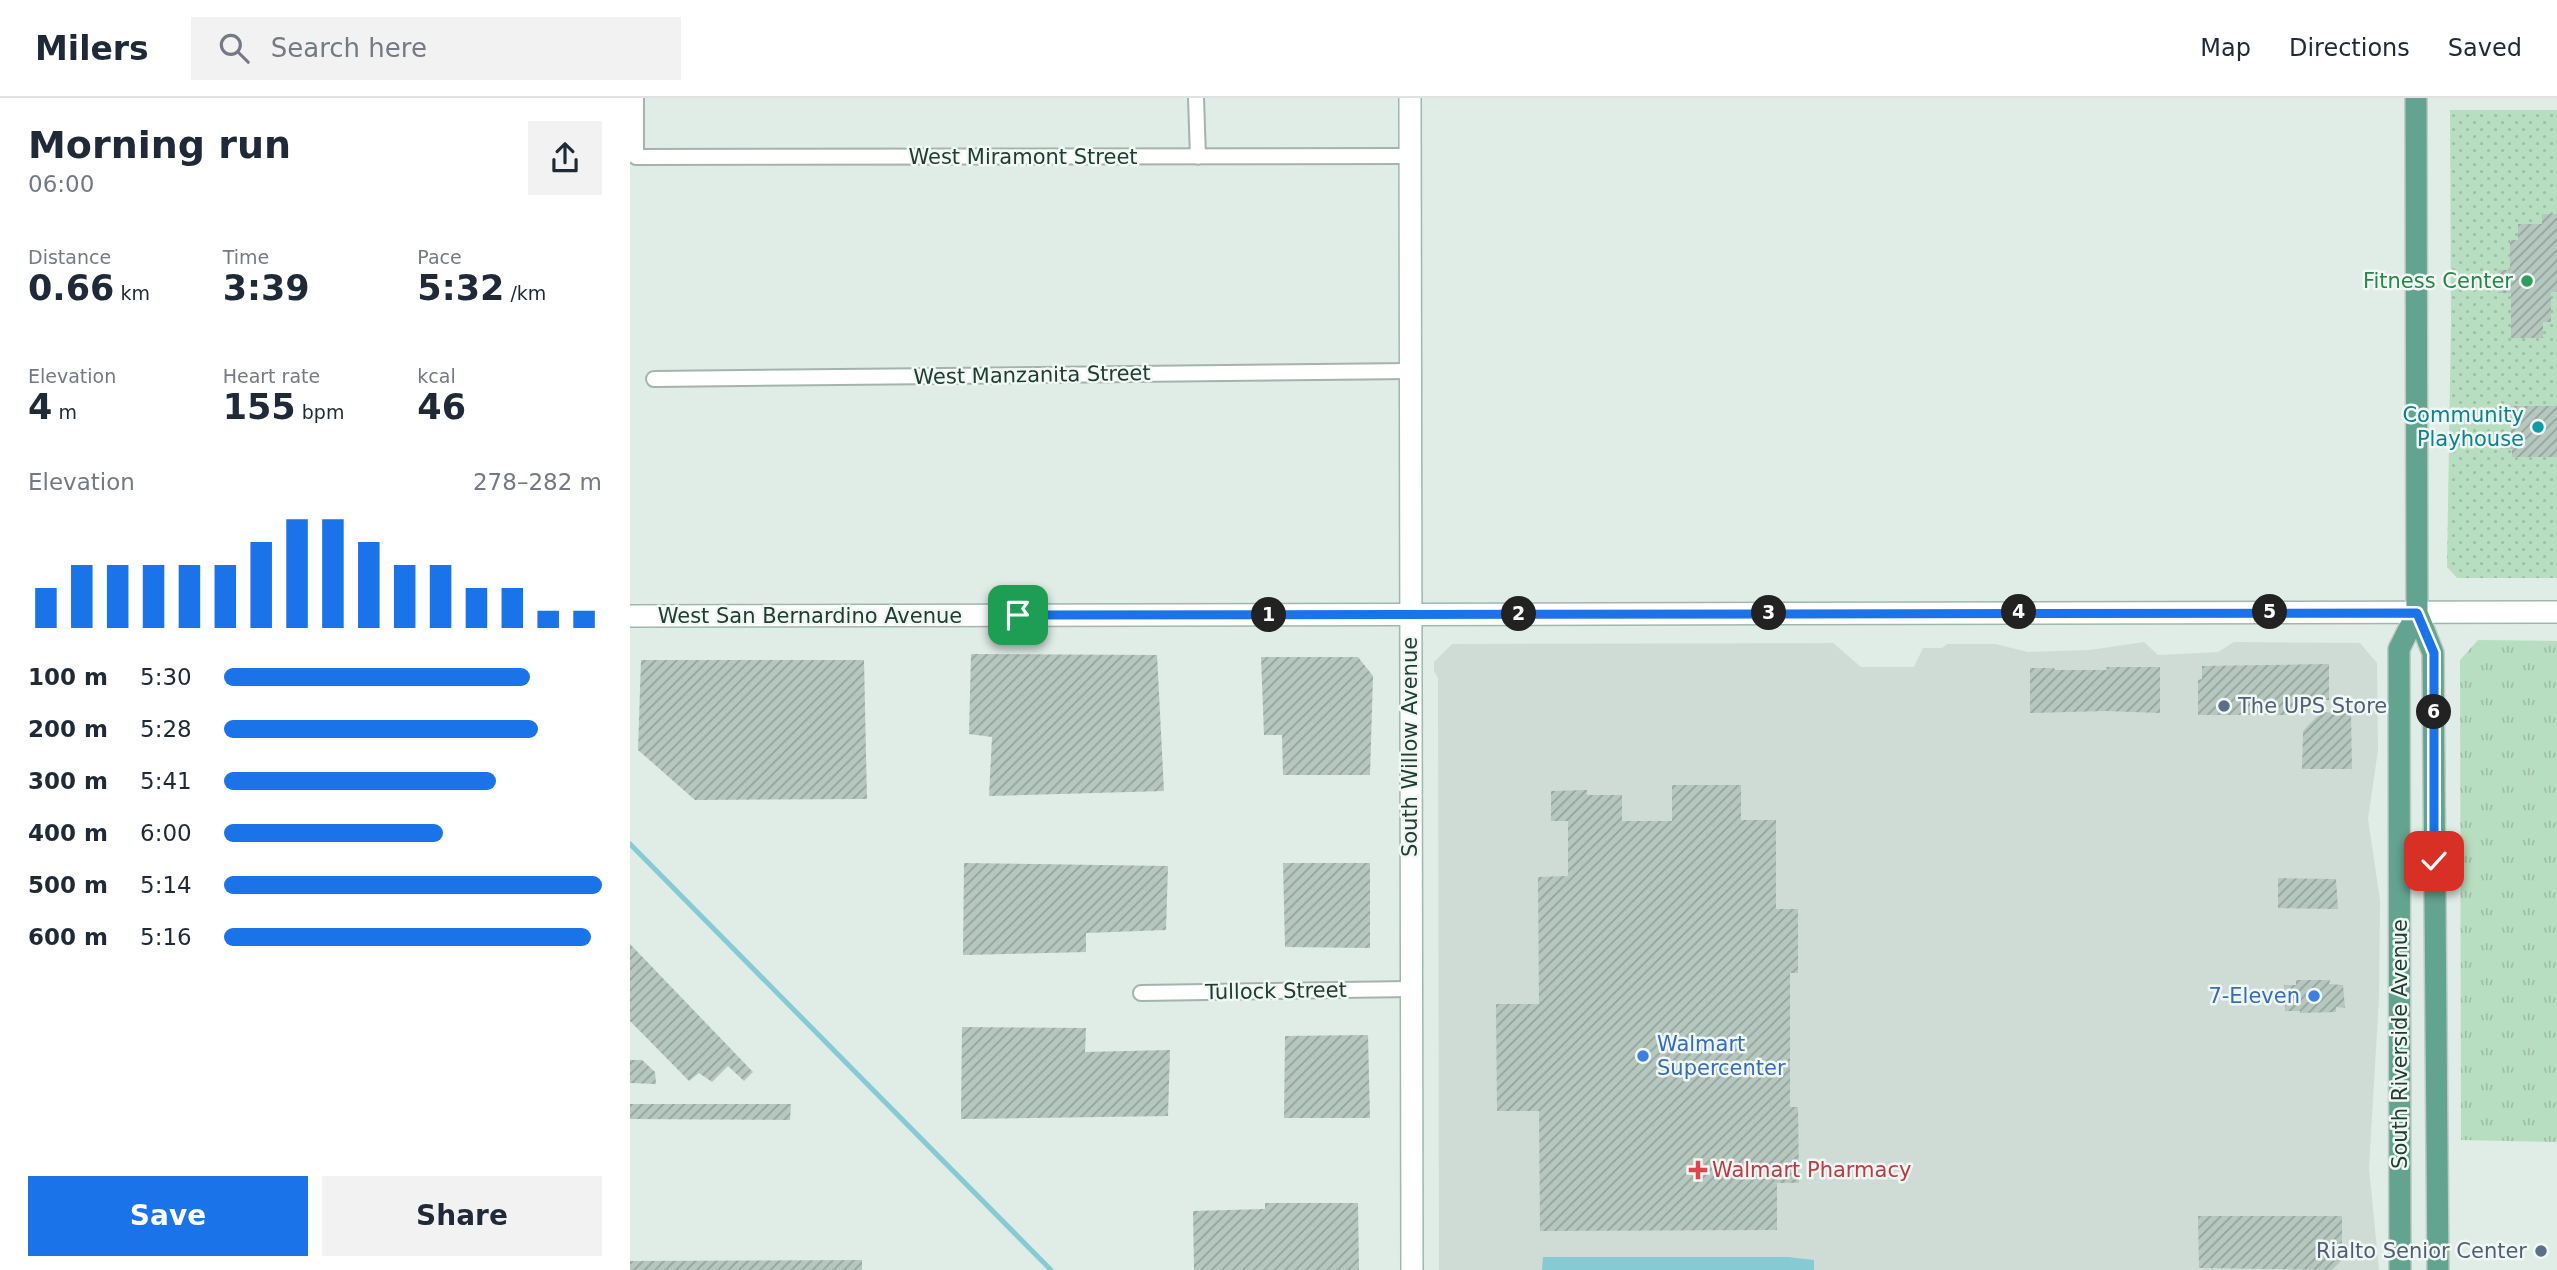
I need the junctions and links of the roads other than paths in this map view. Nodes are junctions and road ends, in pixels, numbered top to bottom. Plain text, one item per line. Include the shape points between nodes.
1 (636, 98) edge
2 (1196, 98) edge
3 (1410, 98) edge
4 (2416, 98) edge
5 (1410, 156) junction
6 (1198, 157) junction
7 (1410, 371) junction
8 (654, 379) dead end
9 (2557, 612) edge
10 (2417, 613) junction
11 (1410, 615) junction
12 (630, 616) edge
13 (1411, 989) junction
14 (1141, 993) dead end
15 (1412, 1270) edge
16 (2400, 1270) edge
17 (2438, 1270) edge

1 - 6 street, West Miramont Street via 636,157
2 - 6 street
3 - 5 main road, South Willow Avenue
4 - 10 main road, South Riverside Avenue
5 - 6 street, West Miramont Street
5 - 7 main road, South Willow Avenue
7 - 8 street, West Manzanita Street
7 - 11 main road, South Willow Avenue
9 - 10 main road, West San Bernardino Avenue
10 - 11 main road, West San Bernardino Avenue
10 - 16 main road, South Riverside Avenue via 2399,649
10 - 17 main road, South Riverside Avenue via 2434,653
11 - 12 main road, West San Bernardino Avenue
11 - 13 main road, South Willow Avenue
13 - 14 street, Tullock Street
13 - 15 main road, South Willow Avenue

